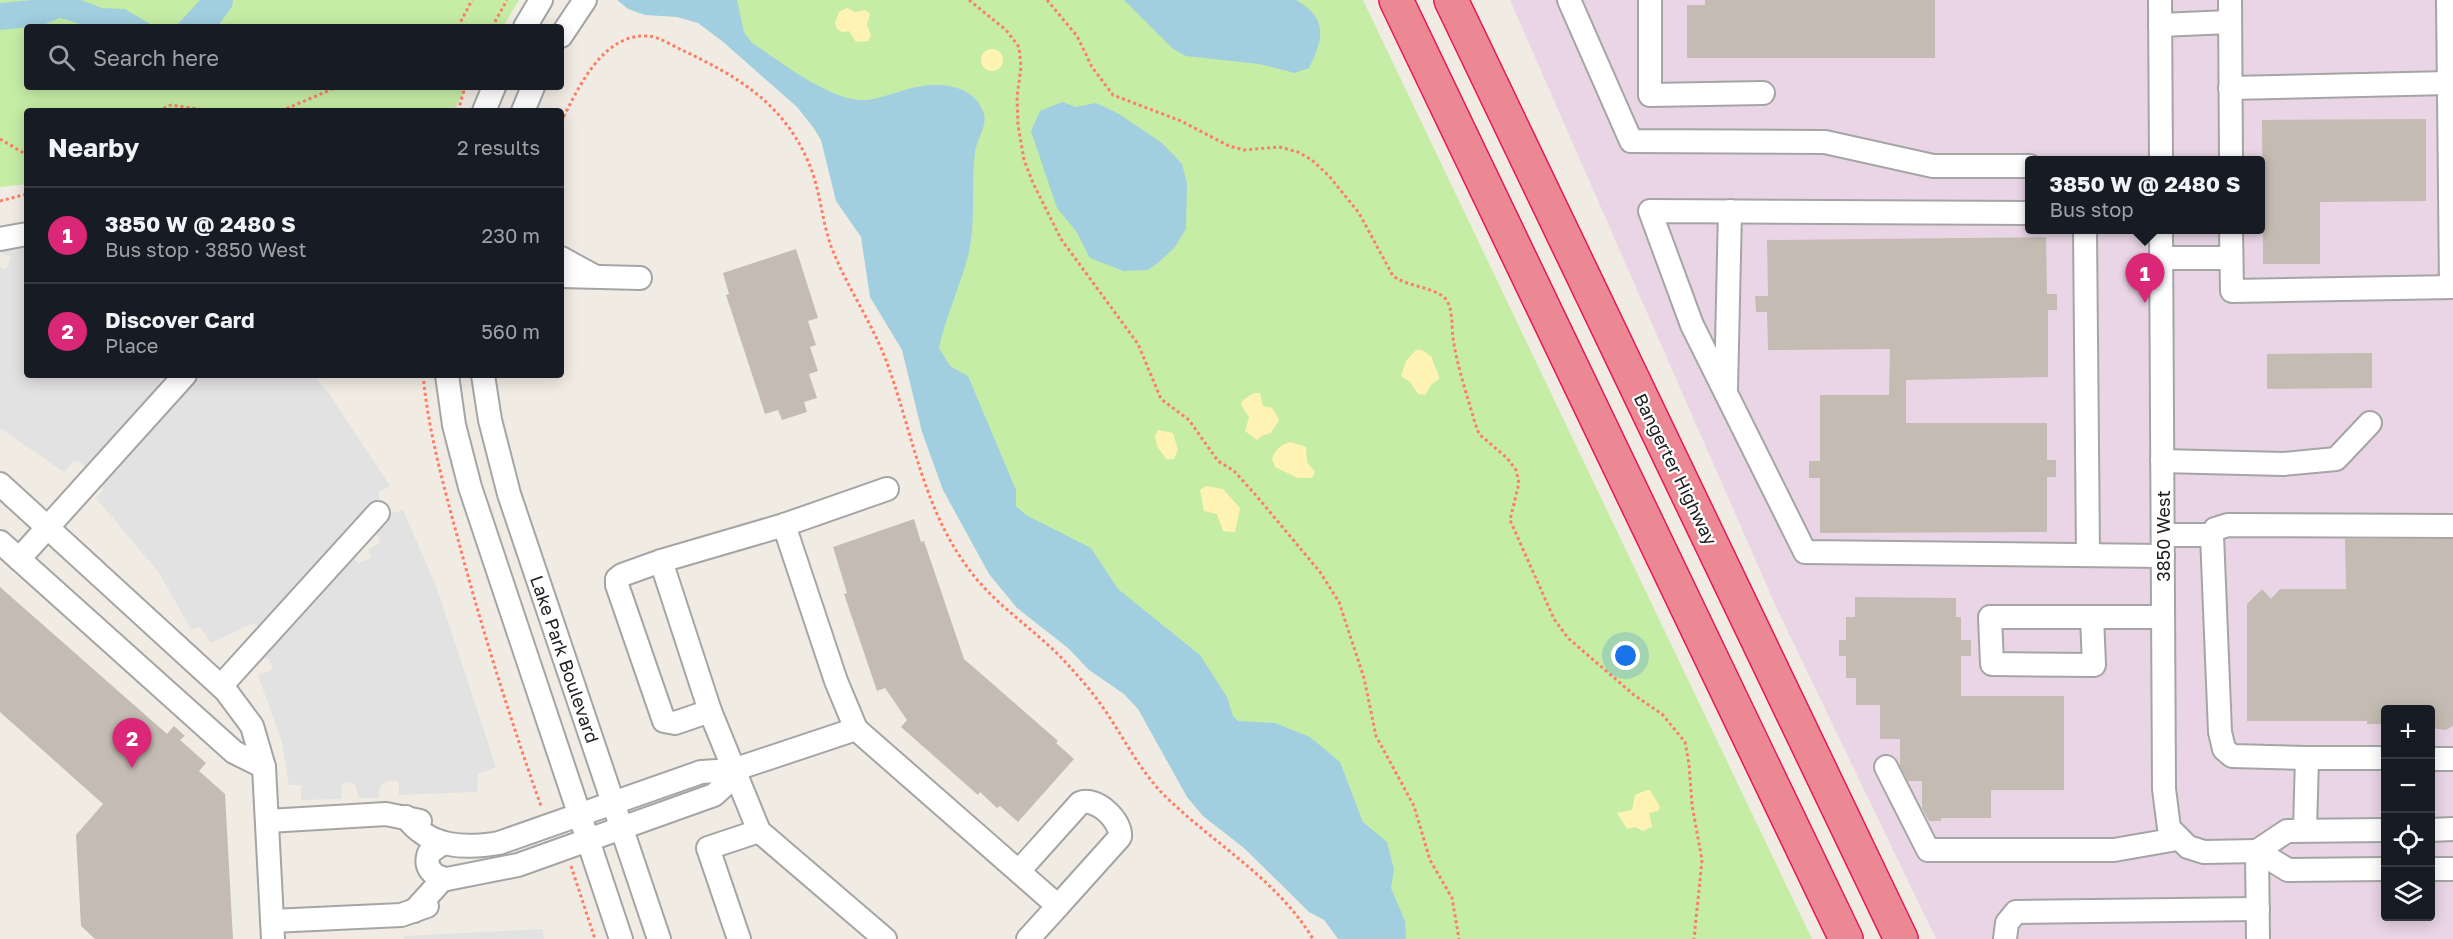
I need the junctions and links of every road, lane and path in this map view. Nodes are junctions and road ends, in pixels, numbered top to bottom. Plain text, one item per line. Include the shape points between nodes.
1 (472, 0) edge
2 (507, 0) edge
3 (541, 0) edge
4 (585, 0) edge
5 (969, 0) edge
6 (1047, 0) edge
7 (1396, 0) edge
8 (1450, 0) edge
9 (1569, 0) edge
10 (1650, 0) edge
11 (2160, 0) edge
12 (2448, 0) edge
13 (2230, 11) edge
14 (460, 24) edge
15 (494, 24) edge
16 (527, 24) edge
17 (2160, 25) junction
18 (564, 32) edge
19 (2449, 84) junction
20 (2230, 88) junction
21 (329, 90) edge
22 (464, 90) edge
23 (493, 90) edge
24 (532, 90) edge
25 (1763, 93) dead end
26 (164, 108) edge
27 (192, 108) edge
28 (288, 108) edge
29 (459, 108) edge
30 (485, 108) edge
31 (524, 108) edge
32 (564, 117) edge
33 (0, 139) edge
34 (24, 153) edge
35 (2161, 156) edge
36 (2231, 156) edge
37 (2025, 166) edge
38 (24, 196) edge
39 (0, 201) edge
40 (1730, 211) junction
41 (2025, 213) edge
42 (2085, 234) edge
43 (2161, 234) edge
44 (2231, 234) edge
45 (24, 235) edge
46 (0, 239) edge
47 (2162, 258) junction
48 (2232, 258) junction
49 (564, 260) edge
50 (592, 275) junction
51 (564, 276) edge
52 (640, 278) dead end
53 (2452, 287) edge
54 (182, 378) edge
55 (423, 378) edge
56 (447, 378) edge
57 (483, 378) edge
58 (1726, 393) junction
59 (2370, 423) dead end
60 (2162, 460) junction
61 (0, 484) edge
62 (886, 489) dead end
63 (378, 513) dead end
64 (784, 525) junction
65 (2453, 526) edge
66 (47, 528) junction
67 (2212, 535) junction
68 (0, 542) edge
69 (2163, 545) junction
70 (2088, 555) junction
71 (19, 559) junction
72 (661, 561) junction
73 (2092, 617) junction
74 (2163, 617) junction
75 (221, 686) junction
76 (710, 711) junction
77 (856, 729) junction
78 (2307, 758) junction
79 (2381, 759) edge
80 (2435, 759) edge
81 (2453, 759) edge
82 (264, 767) junction
83 (1886, 767) dead end
84 (733, 770) junction
85 (613, 801) junction
86 (543, 813) dead end
87 (579, 814) junction
88 (268, 821) junction
89 (622, 829) junction
90 (2305, 830) junction
91 (2381, 830) edge
92 (2435, 830) edge
93 (2453, 830) edge
94 (759, 831) junction
95 (2177, 838) junction
96 (589, 842) junction
97 (446, 844) junction
98 (2257, 851) junction
99 (570, 863) dead end
100 (2381, 869) edge
101 (2435, 869) edge
102 (2453, 869) edge
103 (1018, 871) junction
104 (452, 878) junction
105 (1058, 906) junction
106 (2258, 909) junction
107 (273, 930) edge
108 (595, 939) edge
109 (621, 939) edge
110 (659, 939) edge
111 (739, 939) edge
112 (885, 939) edge
113 (1028, 939) edge
114 (1313, 939) edge
115 (1459, 939) edge
116 (1694, 939) edge
117 (1846, 939) edge
118 (1901, 939) edge
119 (2004, 939) edge
120 (2258, 939) edge

1 - 14 path
2 - 15 path
3 - 16 street
4 - 18 street
5 - 115 path via 1006,30 1019,47 1022,67 1017,116 1024,160 1061,238 1138,344 1161,399 1189,420 1218,460 1254,493 1340,602 1364,678 1376,736 1414,806 1430,860 1452,898
6 - 116 path via 1077,36 1113,95 1181,121 1229,146 1244,150 1279,147 1312,160 1359,213 1393,276 1442,295 1452,316 1454,344 1479,434 1516,470 1519,483 1509,520 1554,619 1568,638 1662,714 1684,742 1702,860
7 - 117 highway
8 - 118 highway, Bangerter Highway
9 - 37 street via 1631,141 1825,142 1934,166
10 - 25 street via 1650,95
11 - 17 street
12 - 19 street
13 - 17 street
13 - 20 street
17 - 35 street
19 - 20 street
19 - 53 street
20 - 36 street
21 - 28 path
22 - 29 path
23 - 30 street
24 - 31 street
26 - 27 path
32 - 114 path via 596,59 624,41 648,36 716,66 765,98 786,121 808,160 831,245 886,362 931,502 959,555 989,591 1068,664 1102,705 1164,795 1253,868 1302,921
33 - 34 path
38 - 39 path
40 - 41 street
40 - 58 street
40 - 58 street via 1650,211 1692,325
42 - 70 street
43 - 47 street, 3850 West
44 - 48 street
45 - 46 street
47 - 48 street
47 - 60 street, 3850 West
48 - 53 street via 2232,291
49 - 50 street
50 - 51 street
50 - 52 street
54 - 66 street
55 - 86 path via 437,463 476,610
56 - 87 street, Lake Park Boulevard via 470,487
57 - 85 street, Lake Park Boulevard via 509,494
58 - 70 street via 1805,552
59 - 60 street via 2336,459 2284,464
60 - 69 street, 3850 West
61 - 66 street
62 - 64 street
63 - 75 street
64 - 72 street
64 - 77 street
65 - 67 street via 2228,525 2215,529
66 - 71 street
66 - 75 street
67 - 69 street
67 - 78 street via 2220,732 2224,749 2232,756
68 - 71 street
69 - 70 street
69 - 74 street, 3850 West
71 - 82 street via 234,752
72 - 76 street
72 - 76 street via 622,575 617,585 664,721 675,723
73 - 73 street via 1990,616 1992,664 2094,665
73 - 74 street
74 - 95 street, 3850 West via 2164,809 2169,828
75 - 82 street via 252,726
76 - 84 street
77 - 84 street
77 - 103 street
78 - 79 street
78 - 90 street
80 - 81 street
82 - 88 street
83 - 95 street via 1928,850 2114,850
84 - 85 street via 701,772
84 - 89 street via 714,795
84 - 94 street
85 - 87 street
85 - 89 street, Lake Park Boulevard
87 - 96 street, Lake Park Boulevard
87 - 97 street via 499,843 471,848
88 - 97 street via 386,814 426,823
88 - 107 street
89 - 96 street
89 - 110 street, Lake Park Boulevard
90 - 91 street
90 - 98 street via 2287,831
92 - 93 street
94 - 111 street via 708,848
94 - 112 street
95 - 98 street via 2188,848 2204,852
96 - 104 street via 503,870
96 - 109 street, Lake Park Boulevard
97 - 104 street via 429,853 428,865 434,875
98 - 100 street via 2288,870
98 - 106 street
99 - 108 path
101 - 102 street
103 - 105 street
103 - 105 street via 1080,803 1096,803 1117,823 1120,837
104 - 107 street via 436,884 414,911
105 - 113 street
106 - 119 street via 2016,912 2007,923
106 - 120 street

